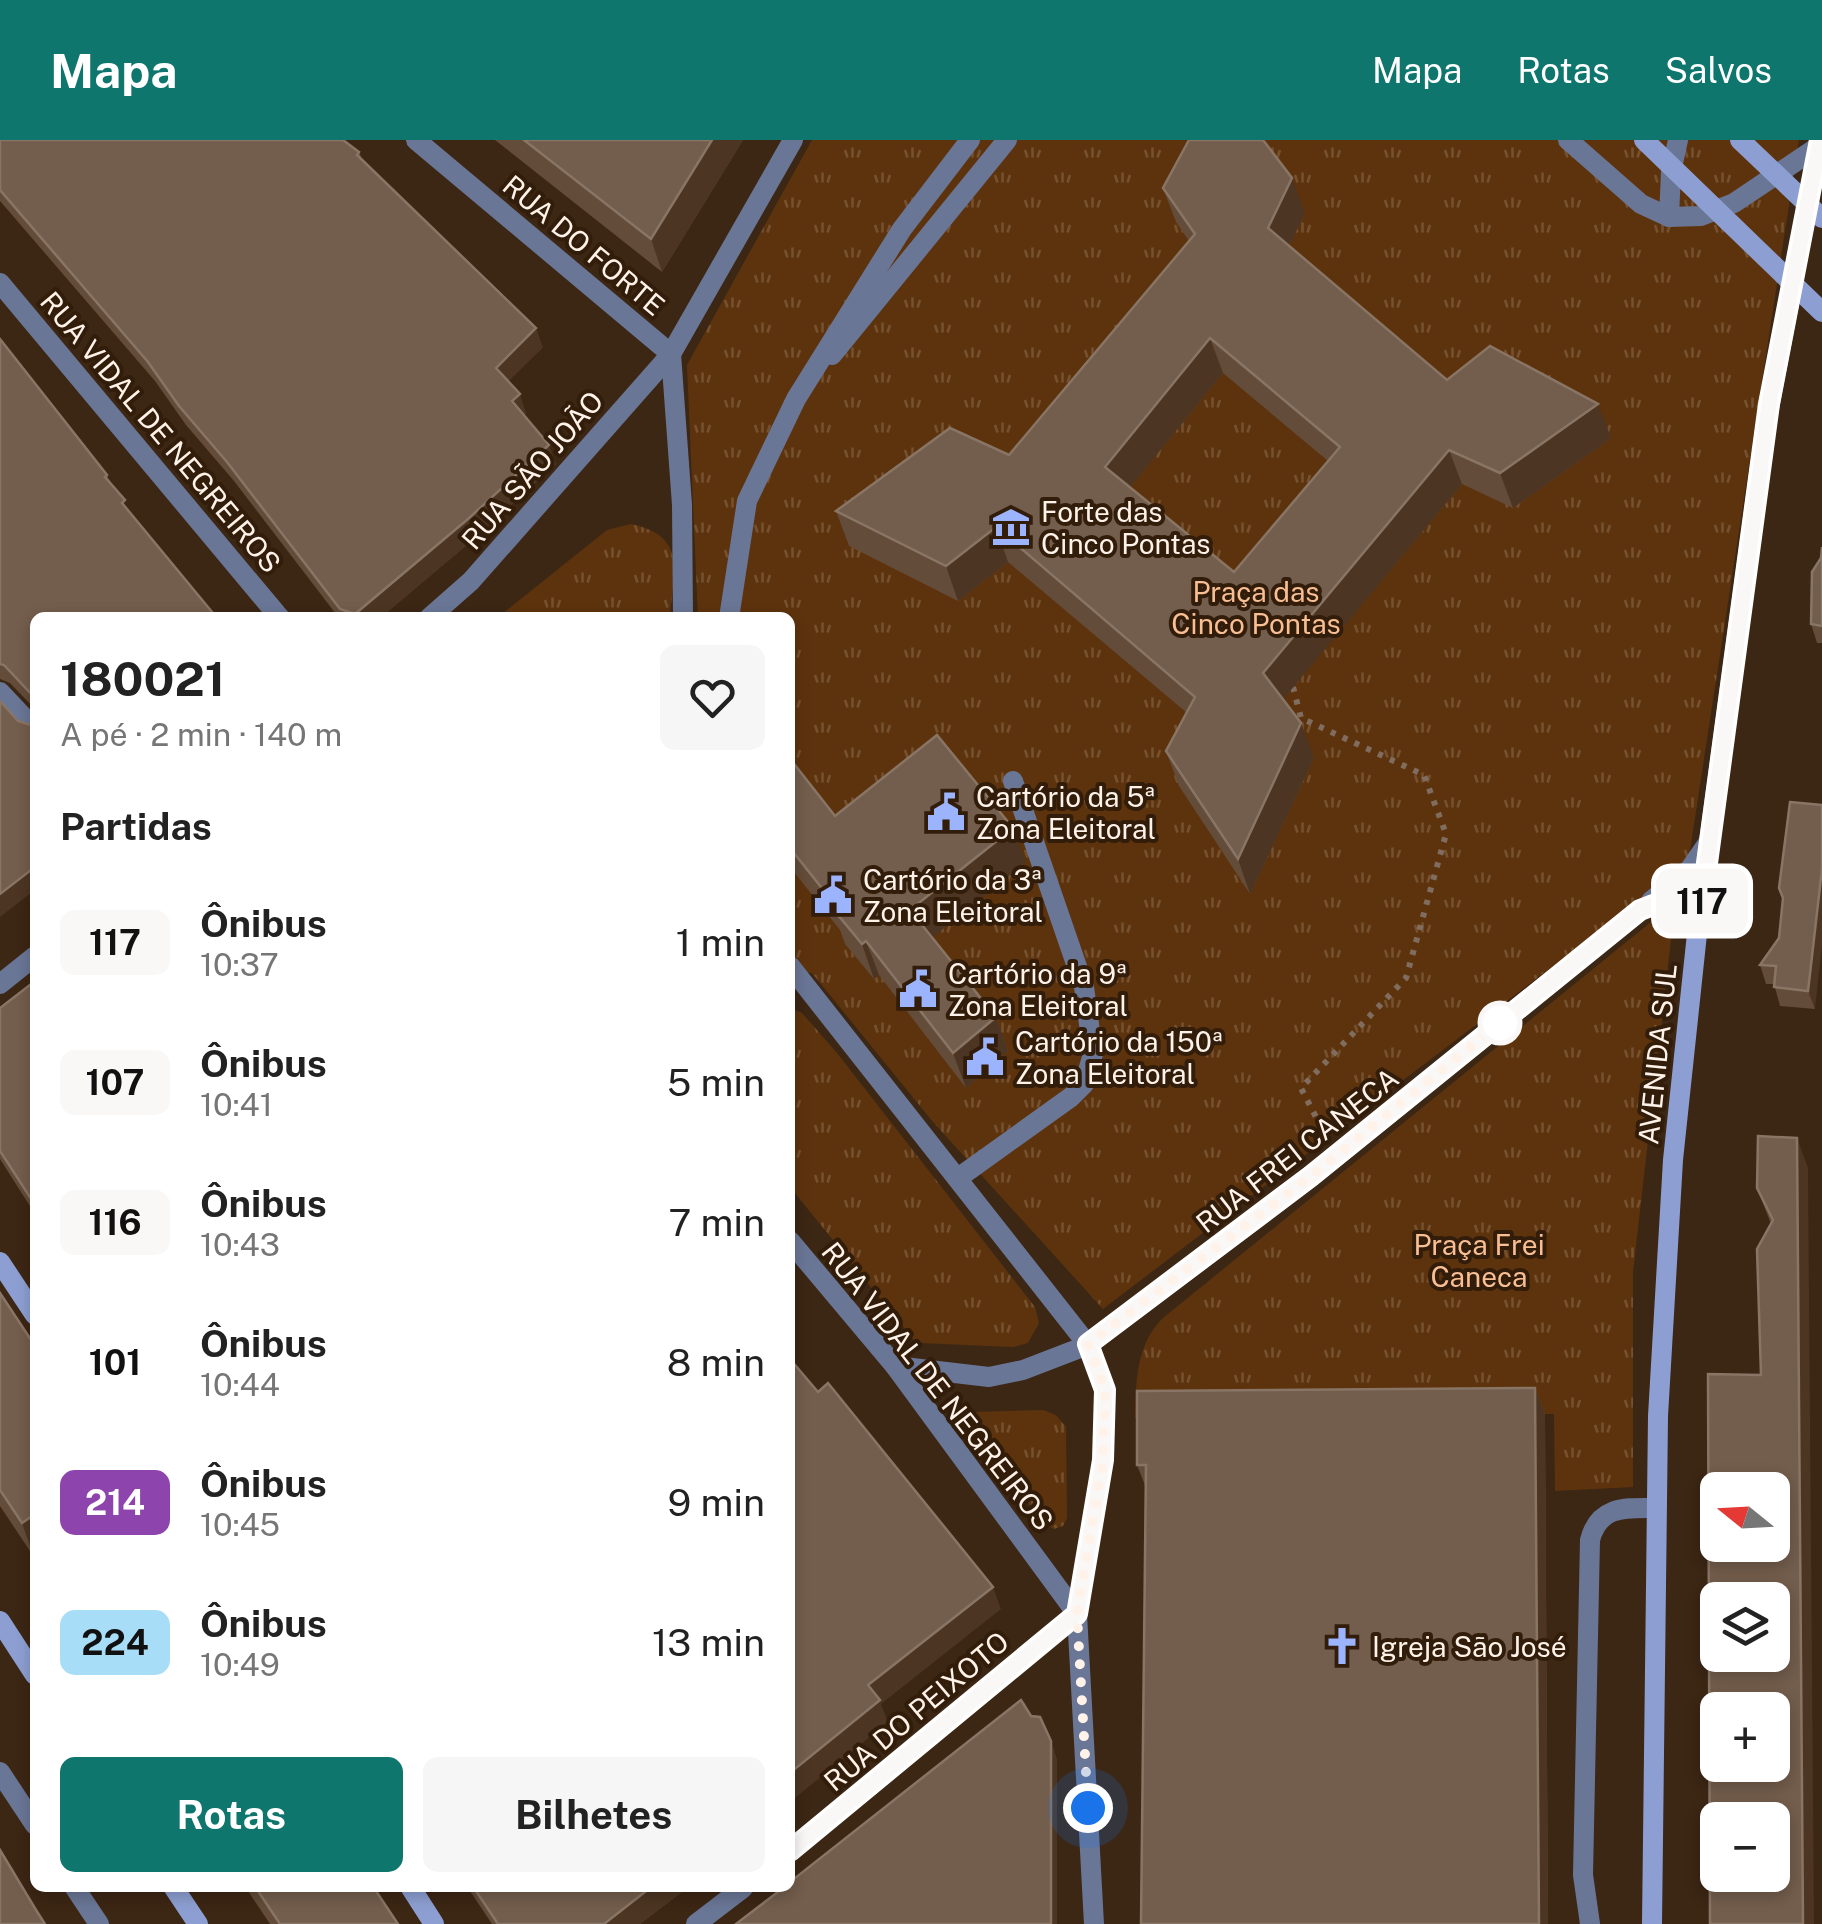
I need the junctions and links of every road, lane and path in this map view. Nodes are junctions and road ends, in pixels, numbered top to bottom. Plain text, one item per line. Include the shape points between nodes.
1 (416, 140) edge
2 (794, 140) edge
3 (970, 140) edge
4 (1007, 140) edge
5 (1568, 140) edge
6 (1644, 140) edge
7 (1678, 140) edge
8 (1740, 140) edge
9 (1819, 143) edge
10 (1669, 217) junction
11 (1822, 218) edge
12 (0, 282) edge
13 (1822, 312) edge
14 (672, 354) junction
15 (796, 399) junction
16 (275, 612) edge
17 (437, 612) edge
18 (683, 612) edge
19 (730, 612) edge
20 (1293, 687) dead end
21 (0, 692) edge
22 (30, 725) edge
23 (1013, 781) dead end
24 (1711, 838) junction
25 (1640, 910) junction
26 (1700, 915) junction
27 (30, 960) edge
28 (0, 984) edge
29 (798, 988) edge
30 (1319, 1124) dead end
31 (958, 1178) junction
32 (795, 1247) edge
33 (0, 1262) edge
34 (30, 1307) edge
35 (1088, 1344) junction
36 (895, 1366) junction
37 (1656, 1508) junction
38 (1077, 1614) junction
39 (0, 1621) edge
40 (30, 1667) edge
41 (0, 1772) edge
42 (30, 1818) edge
43 (795, 1843) edge
44 (78, 1892) edge
45 (177, 1892) edge
46 (414, 1892) edge
47 (738, 1892) edge
48 (99, 1924) edge
49 (198, 1924) edge
50 (434, 1924) edge
51 (696, 1924) edge
52 (1094, 1924) edge
53 (1590, 1924) edge
54 (1652, 1924) edge

1 - 14 street, RUA DO FORTE
2 - 14 street, RUA SÃO JOÃO
3 - 15 street via 902,229
4 - 15 street
5 - 10 street via 1641,204
6 - 13 main road
7 - 10 street
8 - 11 main road
9 - 10 street via 1734,203 1701,216
9 - 24 main road, AVENIDA SUL via 1770,396
12 - 16 street, RUA VIDAL DE NEGREIROS
14 - 17 street, RUA SÃO JOÃO
14 - 18 street
15 - 19 street via 747,500
20 - 30 path via 1301,718 1424,775 1446,834 1406,978 1302,1088
21 - 22 street
23 - 31 street via 1084,987 1093,1054 1084,1084 1071,1097
24 - 25 street, RUA FREI CANECA via 1690,868
24 - 26 main road, AVENIDA SUL
25 - 26 street via 1679,901
25 - 35 street, RUA FREI CANECA via 1311,1176
26 - 37 main road, AVENIDA SUL via 1673,1160
27 - 28 street
29 - 31 street
31 - 35 street
32 - 36 street, RUA VIDAL DE NEGREIROS
33 - 34 main road
35 - 36 street, RUA FREI CANECA via 989,1377
35 - 38 street via 1105,1390 1103,1460
36 - 38 street, RUA VIDAL DE NEGREIROS
37 - 53 street via 1617,1508 1603,1515 1590,1540 1583,1875
37 - 54 main road, AVENIDA SUL
38 - 43 street, RUA DO PEIXOTO
38 - 52 street
39 - 40 main road
41 - 42 street
44 - 48 street
45 - 49 main road
46 - 50 main road
47 - 51 street

